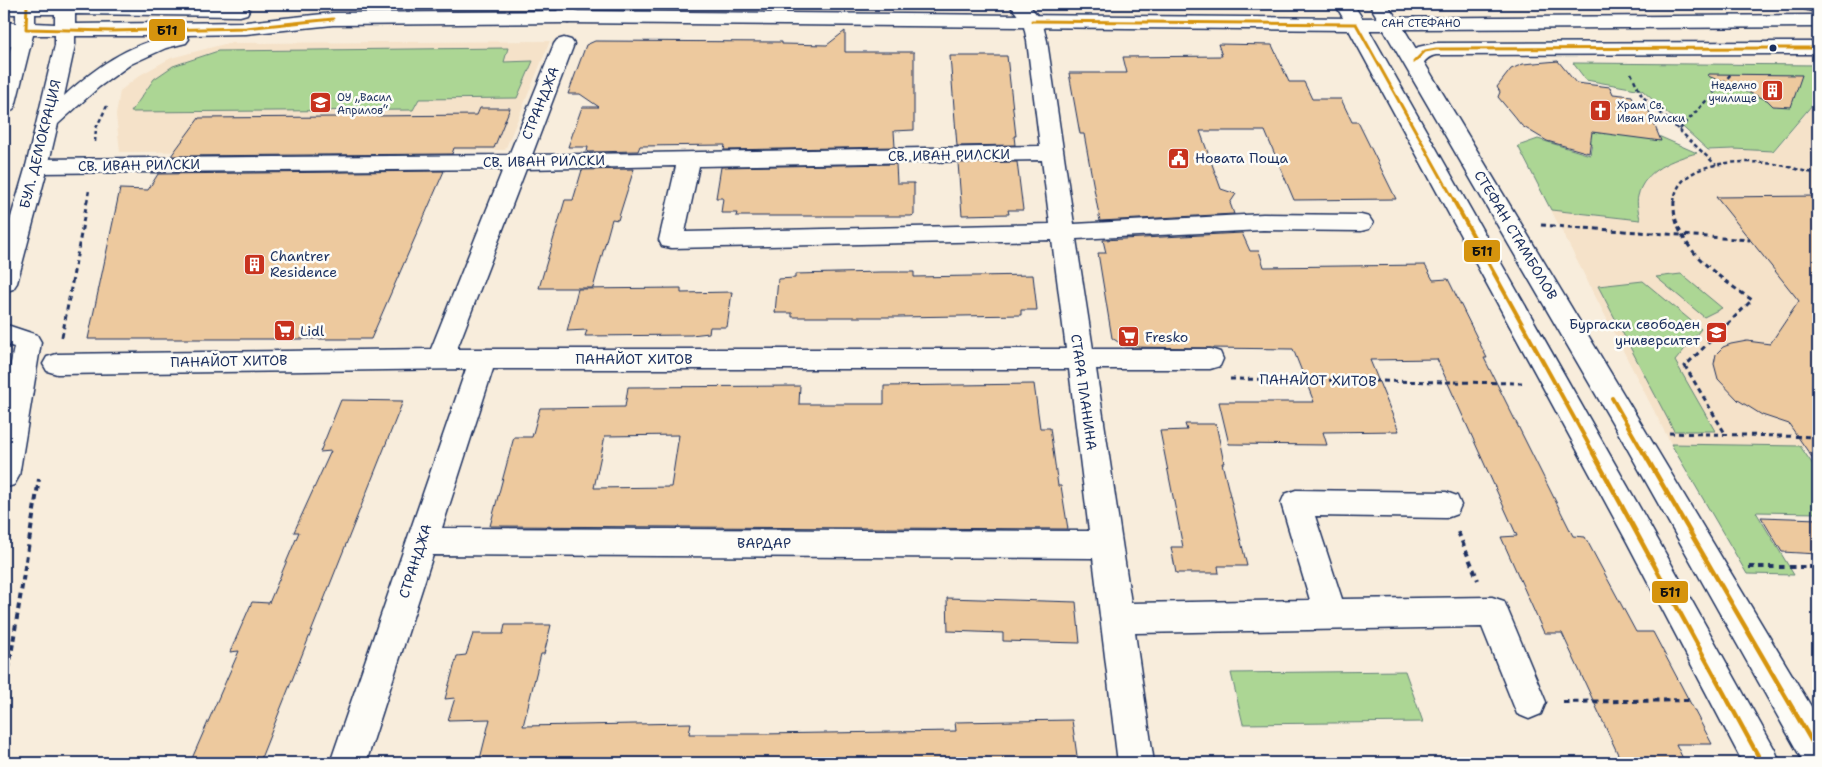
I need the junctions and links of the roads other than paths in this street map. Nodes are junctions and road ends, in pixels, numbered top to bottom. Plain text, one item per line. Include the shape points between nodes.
1 (1378, 4) edge
2 (68, 5) edge
3 (26, 6) edge
4 (4, 8) edge
5 (567, 10) edge
6 (1814, 10) edge
7 (1025, 12) edge
8 (1350, 14) edge
9 (333, 19) junction
10 (1390, 23) junction
11 (4, 28) edge
12 (246, 28) junction
13 (26, 29) junction
14 (66, 30) junction
15 (4, 42) edge
16 (564, 44) dead end
17 (1818, 48) edge
18 (1414, 62) junction
19 (4, 108) edge
20 (47, 122) junction
21 (1052, 154) junction
22 (689, 158) junction
23 (437, 162) junction
24 (517, 162) junction
25 (36, 166) junction
26 (427, 183) dead end
27 (1361, 223) dead end
28 (1065, 232) junction
29 (4, 283) edge
30 (4, 334) edge
31 (440, 358) junction
32 (483, 359) junction
33 (1080, 359) junction
34 (57, 364) dead end
35 (1215, 369) road end
36 (4, 476) edge
37 (1446, 505) road end
38 (422, 541) junction
39 (1105, 545) junction
40 (1331, 614) junction
41 (1117, 618) junction
42 (1530, 702) road end
43 (1818, 752) edge
44 (348, 763) edge
45 (1136, 763) edge
46 (1762, 763) edge

1 - 10 main road, СТЕФАН СТАМБОЛОВ
2 - 3 main road, САН СТЕФАНО
2 - 9 main road, САН СТЕФАНО via 260,10
2 - 14 main road, БУЛ. ДЕМОКРАЦИЯ
3 - 4 main road, САН СТЕФАНО
3 - 13 main road
5 - 7 main road, САН СТЕФАНО
5 - 9 main road, САН СТЕФАНО
6 - 10 main road, САН СТЕФАНО
7 - 8 main road, САН СТЕФАНО
7 - 21 main road, СТАРА ПЛАНИНА via 1037,41
8 - 10 main road, САН СТЕФАНО
8 - 46 main road
9 - 12 main road, САН СТЕФАНО
10 - 18 main road, СТЕФАН СТАМБОЛОВ
11 - 13 main road, САН СТЕФАНО
12 - 14 main road, САН СТЕФАНО
12 - 20 main road via 169,40 134,53 100,74
13 - 14 main road, САН СТЕФАНО
13 - 15 main road
13 - 19 main road
14 - 20 main road, БУЛ. ДЕМОКРАЦИЯ
16 - 24 main road, СТРАНДЖА
17 - 18 main road, САН СТЕФАНО via 1436,49 1425,51
18 - 43 main road, СТЕФАН СТАМБОЛОВ
20 - 25 main road, БУЛ. ДЕМОКРАЦИЯ
21 - 22 main road, СВ. ИВАН РИЛСКИ
21 - 28 main road, СТАРА ПЛАНИНА
22 - 24 main road, СВ. ИВАН РИЛСКИ
22 - 28 main road via 671,240
23 - 24 main road, СВ. ИВАН РИЛСКИ
23 - 25 main road, СВ. ИВАН РИЛСКИ
23 - 26 main road
24 - 31 main road, СТРАНДЖА
25 - 29 main road, БУЛ. ДЕМОКРАЦИЯ
27 - 28 main road via 1263,222
28 - 33 main road, СТАРА ПЛАНИНА
30 - 36 main road via 28,342
31 - 32 main road, ПАНАЙОТ ХИТОВ
31 - 34 main road, ПАНАЙОТ ХИТОВ
32 - 33 main road, ПАНАЙОТ ХИТОВ
32 - 38 main road, СТРАНДЖА
33 - 35 main road, ПАНАЙОТ ХИТОВ
33 - 39 main road, СТАРА ПЛАНИНА
37 - 40 main road via 1296,503
38 - 39 main road, ВАРДАР
38 - 44 main road, СТРАНДЖА
39 - 41 main road, СТАРА ПЛАНИНА
40 - 41 main road
40 - 42 main road via 1492,612
41 - 45 main road, СТАРА ПЛАНИНА

